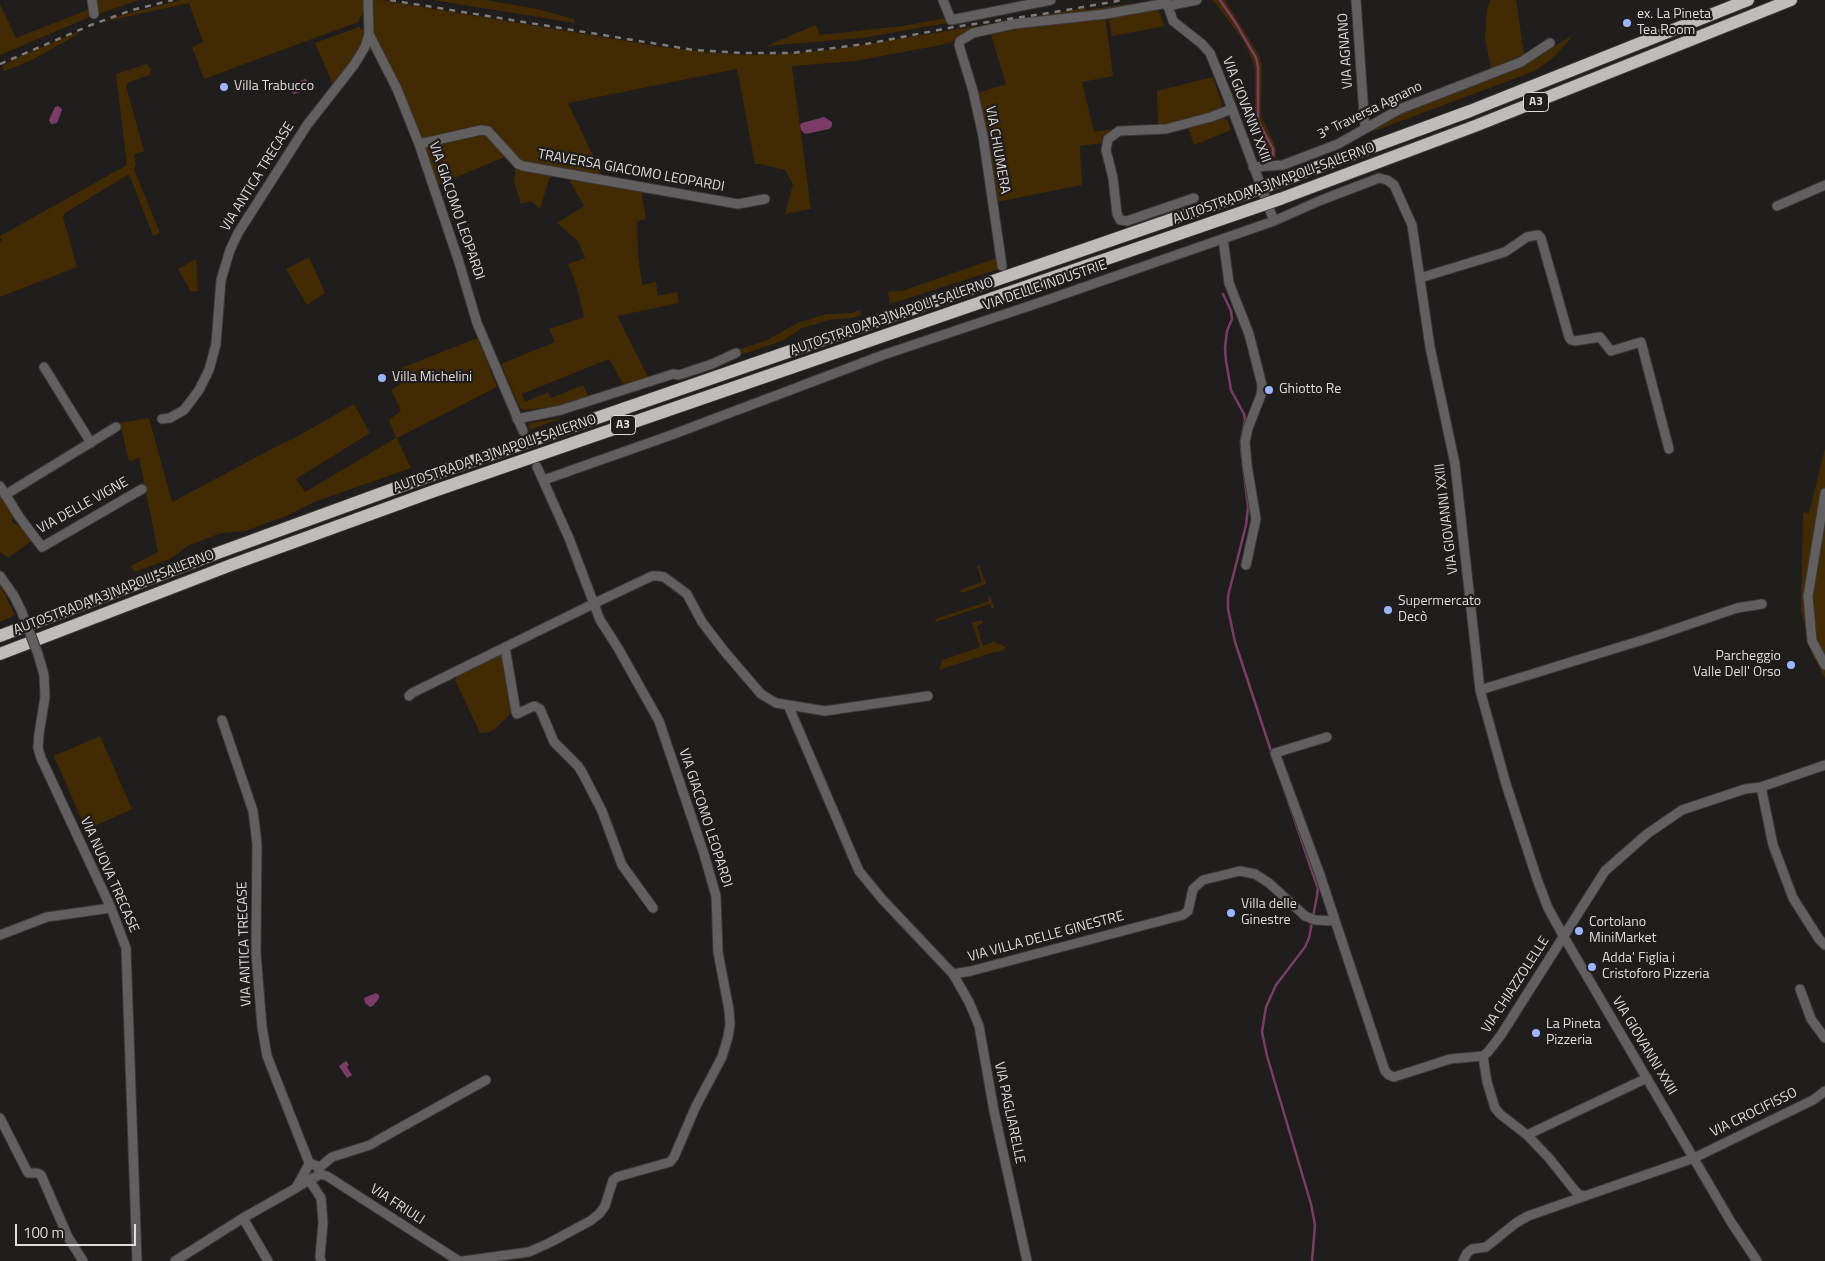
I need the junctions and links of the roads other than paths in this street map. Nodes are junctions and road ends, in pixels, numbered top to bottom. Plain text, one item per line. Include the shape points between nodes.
1 (92, 0) edge
2 (368, 0) edge
3 (943, 0) edge
4 (1051, 0) edge
5 (1197, 0) edge
6 (1356, 0) edge
7 (1748, 0) edge
8 (1791, 0) edge
9 (1167, 3) edge
10 (94, 14) dead end
11 (369, 34) junction
12 (1550, 43) dead end
13 (1232, 109) junction
14 (1365, 129) junction
15 (419, 144) junction
16 (1253, 167) junction
17 (1825, 185) edge
18 (1194, 198) dead end
19 (765, 199) dead end
20 (1777, 206) dead end
21 (1274, 221) junction
22 (1223, 239) junction
23 (1002, 266) dead end
24 (1420, 278) junction
25 (736, 353) dead end
26 (44, 367) dead end
27 (162, 419) dead end
28 (517, 419) junction
29 (116, 427) dead end
30 (523, 431) dead end
31 (91, 443) junction
32 (1669, 449) dead end
33 (538, 467) dead end
34 (544, 480) junction
35 (0, 486) edge
36 (142, 489) dead end
37 (1825, 493) edge
38 (5, 495) junction
39 (1246, 565) dead end
40 (0, 576) edge
41 (593, 604) junction
42 (1762, 604) dead end
43 (0, 636) edge
44 (505, 647) junction
45 (0, 654) edge
46 (1825, 665) edge
47 (1480, 690) junction
48 (410, 696) dead end
49 (928, 696) dead end
50 (788, 706) junction
51 (222, 720) dead end
52 (1327, 737) dead end
53 (1825, 765) edge
54 (1760, 787) junction
55 (111, 908) junction
56 (653, 908) dead end
57 (1335, 921) junction
58 (0, 936) edge
59 (1564, 937) junction
60 (1825, 945) edge
61 (954, 974) junction
62 (1800, 989) dead end
63 (1825, 1038) edge
64 (1483, 1056) junction
65 (1647, 1078) junction
66 (486, 1080) dead end
67 (1825, 1091) edge
68 (0, 1118) edge
69 (1527, 1135) junction
70 (1694, 1158) junction
71 (312, 1173) junction
72 (1585, 1196) junction
73 (243, 1218) junction
74 (82, 1261) edge
75 (137, 1261) edge
76 (175, 1261) edge
77 (268, 1261) edge
78 (321, 1261) edge
79 (459, 1261) edge
80 (463, 1261) edge
81 (1027, 1261) edge
82 (1463, 1261) edge
83 (1757, 1261) edge

1 - 10 street
2 - 11 street, VIA GIACOMO LEOPARDI
3 - 4 street via 951,20
5 - 9 street
6 - 14 street, VIA AGNANO
7 - 43 highway, AUTOSTRADA A3 NAPOLI-SALERNO / A3, bridge via 1470,111 1245,194 426,476
8 - 45 highway, AUTOSTRADA A3 NAPOLI-SALERNO / A3, bridge via 1467,129 1280,199 443,488
9 - 13 street, VIA GIOVANNI XXIII via 1172,20 1210,53
9 - 23 street, VIA CHIUMERA via 1106,14 1014,24 974,33 960,41 983,136
11 - 15 street, VIA GIACOMO LEOPARDI
11 - 27 street, VIA ANTICA TRECASE via 365,47 307,125 238,233 221,280 216,344 209,370 184,410
12 - 14 street, 3ª Traversa Agnano via 1521,62 1400,109
13 - 16 street, VIA GIOVANNI XXIII
13 - 18 street via 1156,130 1128,129 1108,139 1106,150 1120,220 1127,221
14 - 16 street, 3ª Traversa Agnano via 1338,144 1282,165
15 - 19 street, TRAVERSA GIACOMO LEOPARDI via 488,131 523,166 738,204
15 - 28 street, VIA GIACOMO LEOPARDI via 477,323
16 - 21 street, VIA GIOVANNI XXIII
17 - 20 street
21 - 22 street, VIA DELLE INDUSTRIE
21 - 24 street, VIA GIOVANNI XXIII via 1379,178 1387,180 1394,185 1412,225
22 - 34 street, VIA DELLE INDUSTRIE via 824,377
22 - 39 street via 1229,283 1249,334 1262,385 1245,442 1256,519
24 - 32 street via 1505,252 1527,237 1538,235 1571,340 1600,337 1611,351 1641,342
24 - 47 street, VIA GIOVANNI XXIII via 1430,347 1455,464
25 - 28 street via 679,375 673,374 562,410
26 - 31 street
28 - 30 street, VIA GIACOMO LEOPARDI
29 - 31 street
31 - 38 street
33 - 34 street, VIA GIACOMO LEOPARDI
34 - 41 street, VIA GIACOMO LEOPARDI
35 - 38 street, VIA DELLE VIGNE
36 - 38 street, VIA DELLE VIGNE via 42,548
37 - 46 street via 1808,596 1812,641
40 - 55 street, VIA NUOVA TRECASE, bridge via 21,610 44,675 40,758
41 - 44 street
41 - 50 street via 652,576 664,577 687,594 709,632 762,694
41 - 80 street, VIA GIACOMO LEOPARDI via 658,721 704,854 716,896 718,952 729,1010 728,1037 722,1057 670,1162 617,1177 599,1214 535,1250
42 - 47 street via 1737,608
44 - 48 street
44 - 56 street via 517,714 534,706 540,709 554,742 583,774 602,811 622,864
47 - 59 street, VIA GIOVANNI XXIII via 1537,879
49 - 50 street via 825,711
50 - 61 street, VIA VILLA DELLE GINESTRE via 859,871
51 - 71 street, VIA ANTICA TRECASE via 253,810 257,844 256,953 267,1056
52 - 57 street via 1275,754
53 - 54 street, VIA CHIAZZOLELLE
54 - 59 street, VIA CHIAZZOLELLE via 1682,810 1647,834 1605,871
54 - 60 street via 1773,845 1793,898
55 - 58 street via 47,917
55 - 75 street, VIA NUOVA TRECASE via 126,948
57 - 61 street, VIA VILLA DELLE GINESTRE via 1313,920 1269,883 1255,874 1240,871 1203,880 1192,889 1188,911 1183,915
57 - 64 street via 1389,1075 1397,1076 1450,1059
59 - 64 street, VIA CHIAZZOLELLE via 1501,1036
59 - 65 street, VIA GIOVANNI XXIII
61 - 81 street, VIA PAGLIARELLE via 979,1026
62 - 63 street via 1811,1018
64 - 69 street via 1495,1108
65 - 69 street
65 - 70 street, VIA GIOVANNI XXIII
66 - 71 street via 380,1140 332,1157
67 - 70 street, VIA CROCIFISSO via 1813,1100
68 - 74 street via 28,1173 41,1175
69 - 72 street via 1578,1194
70 - 72 street, VIA CROCIFISSO
70 - 83 street, VIA GIOVANNI XXIII
71 - 73 street via 296,1188
71 - 78 street, VIA ANTICA TRECASE via 321,1198
71 - 79 street, VIA FRIULI via 327,1176
72 - 82 street, VIA CROCIFISSO via 1528,1216 1486,1247 1472,1249
73 - 76 street
73 - 77 street

